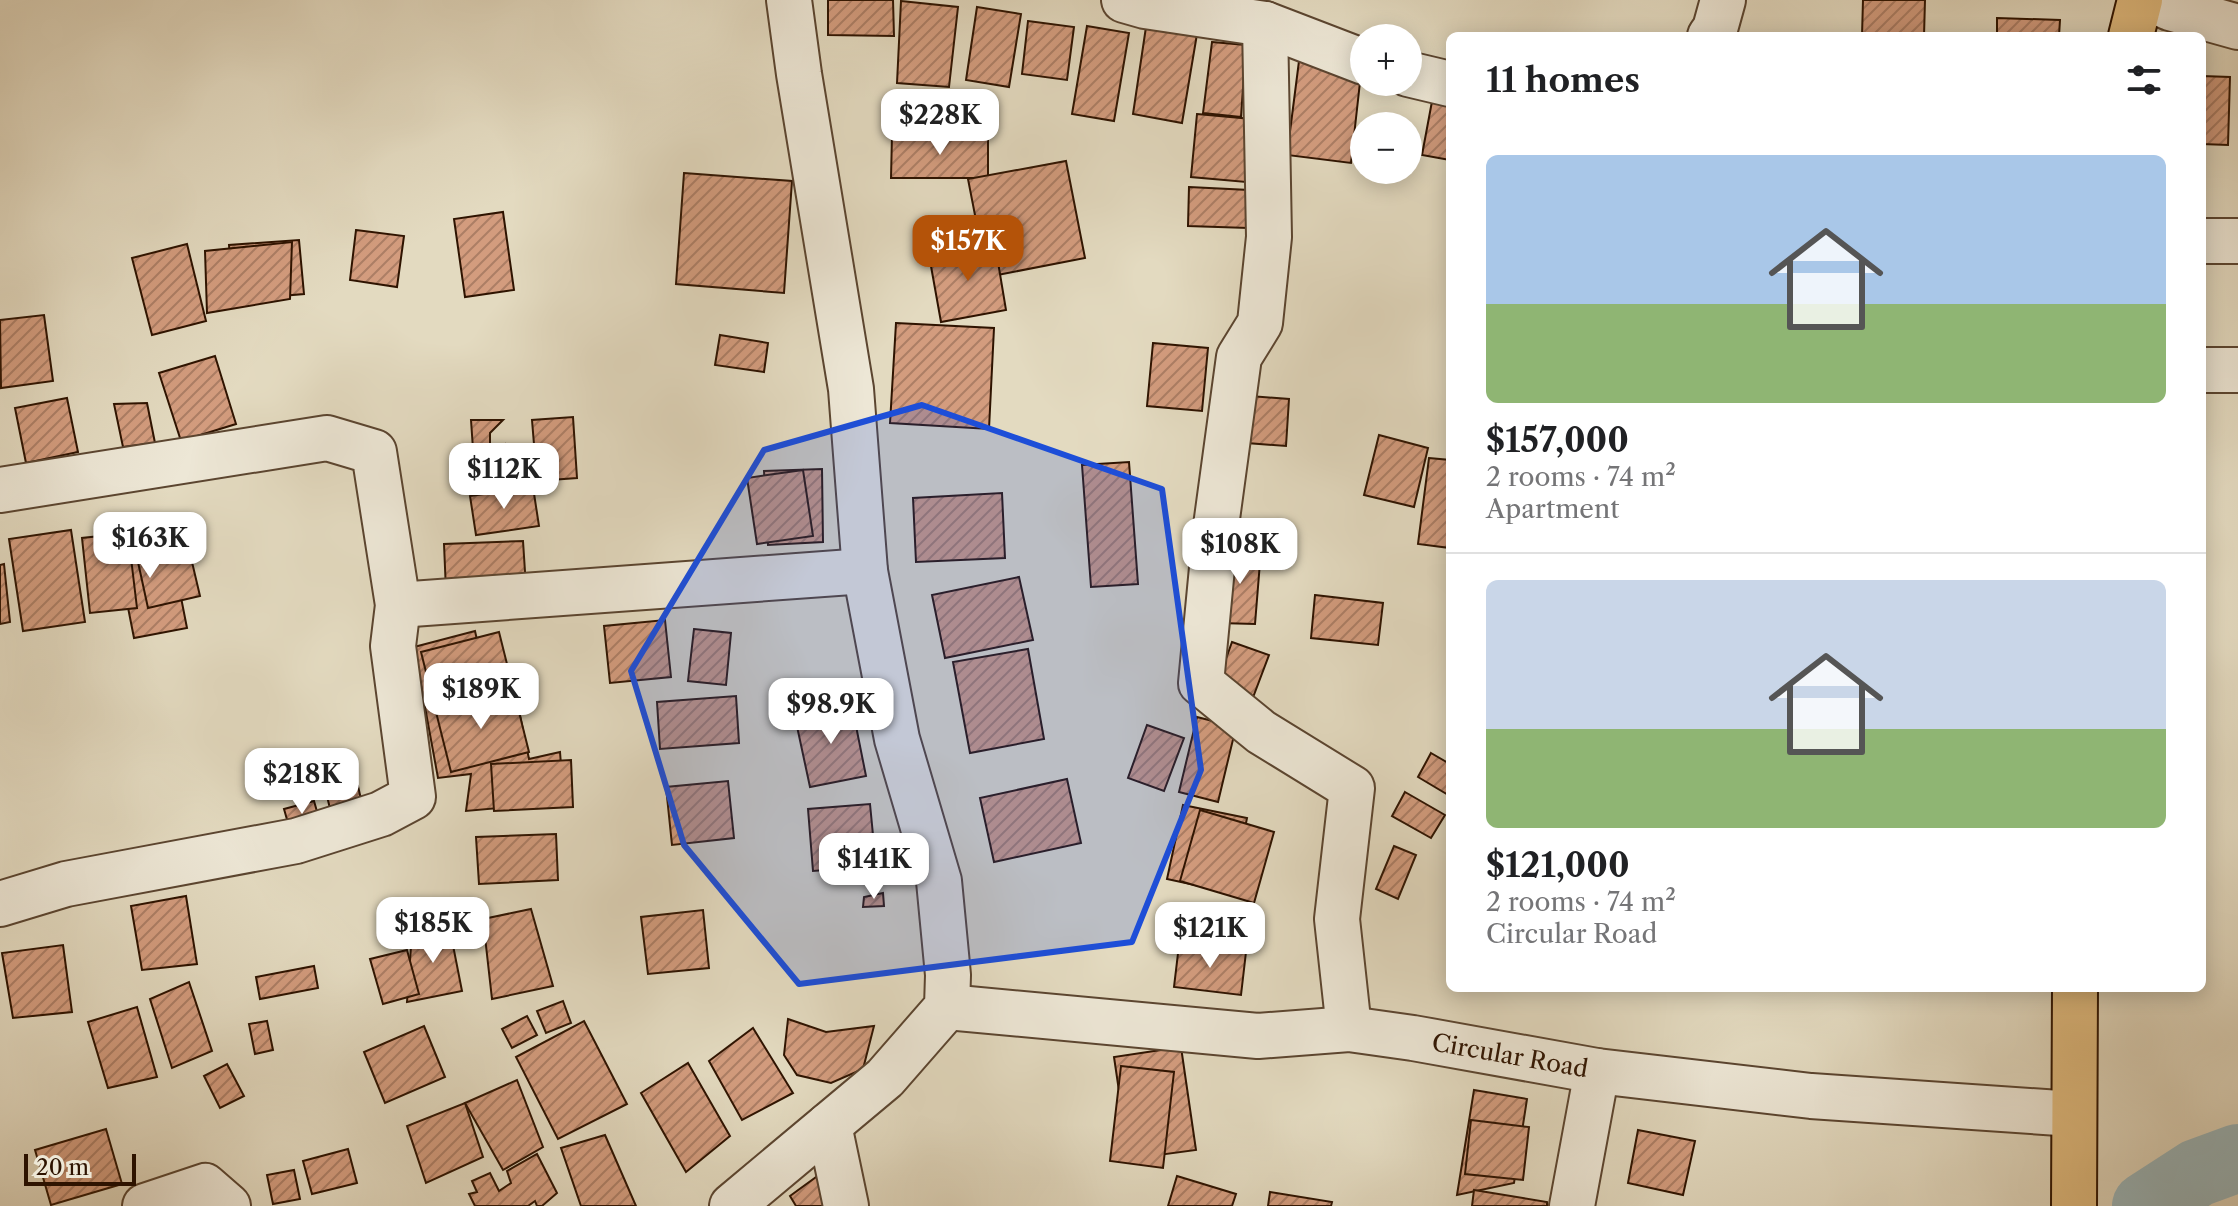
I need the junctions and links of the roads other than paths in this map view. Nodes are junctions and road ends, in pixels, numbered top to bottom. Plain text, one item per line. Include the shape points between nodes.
1 (789, 0) edge
2 (1124, 0) edge
3 (1723, 0) edge
4 (2140, 0) edge
5 (2152, 0) edge
6 (1265, 24) junction
7 (2238, 27) edge
8 (1713, 32) edge
9 (2132, 32) edge
10 (1350, 57) edge
11 (1422, 77) edge
12 (1446, 83) edge
13 (2206, 241) edge
14 (2238, 241) edge
15 (2206, 370) edge
16 (2238, 370) edge
17 (0, 490) edge
18 (865, 571) junction
19 (398, 605) junction
20 (0, 904) edge
21 (2075, 992) edge
22 (947, 1007) junction
23 (1349, 1029) junction
24 (1597, 1071) junction
25 (2074, 1114) junction
26 (829, 1125) junction
27 (2074, 1197) edge
28 (145, 1206) edge
29 (228, 1206) edge
30 (732, 1206) edge
31 (846, 1206) edge
32 (1572, 1206) edge

1 - 18 street via 851,389
2 - 6 street
3 - 8 street
4 - 9 main road
5 - 7 street
6 - 10 street
6 - 23 street via 1269,237 1260,323 1239,357 1201,683 1261,732 1352,788 1337,919
11 - 12 street
13 - 14 street
15 - 16 street
17 - 19 street via 327,438 374,452
18 - 19 street
18 - 22 street via 897,739 939,881
19 - 20 street via 393,646 413,797 381,814 296,841 66,884
21 - 25 main road
22 - 23 street, Circular Road via 1258,1036
22 - 26 street via 885,1078
23 - 24 street, Circular Road
24 - 25 street, Circular Road via 1811,1096
24 - 32 street
25 - 27 main road
26 - 30 street
26 - 31 street
28 - 29 street via 205,1186

